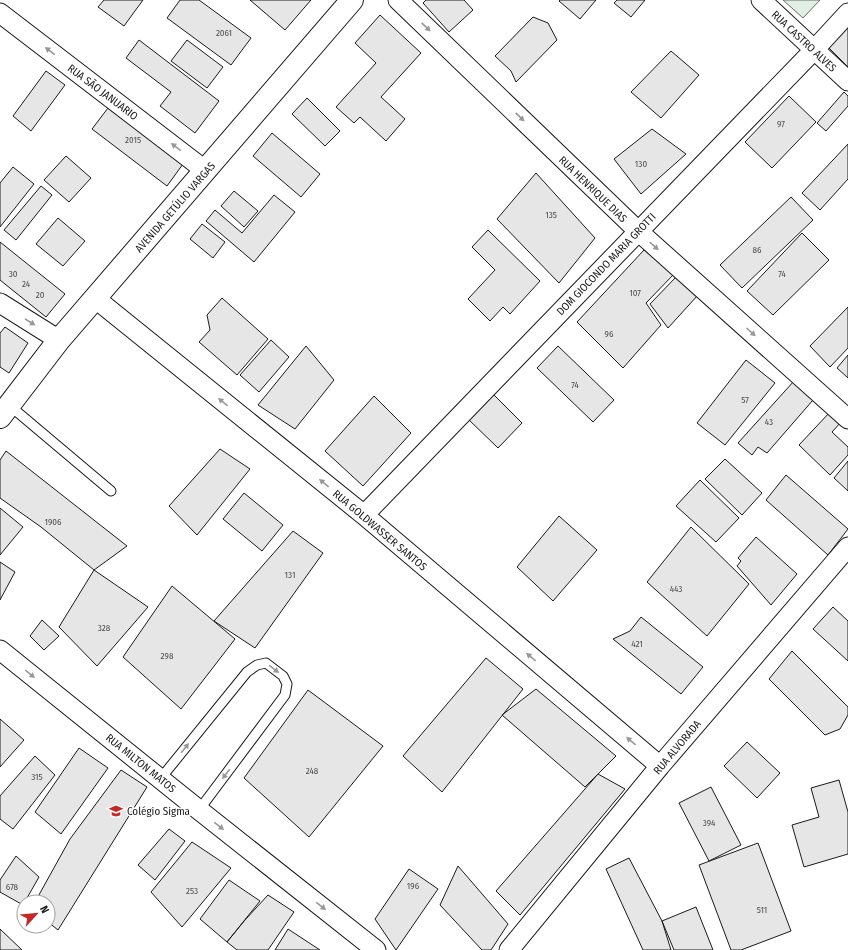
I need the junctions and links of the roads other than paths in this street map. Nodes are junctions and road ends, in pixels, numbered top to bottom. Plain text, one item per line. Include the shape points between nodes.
1 (352, 0) edge
2 (398, 0) edge
3 (761, 0) edge
4 (0, 13) edge
5 (848, 13) edge
6 (814, 50) junction
7 (848, 81) edge
8 (206, 171) junction
9 (638, 231) junction
10 (96, 299) junction
11 (0, 304) edge
12 (59, 340) junction
13 (5, 411) edge
14 (848, 419) edge
15 (111, 491) dead end
16 (364, 515) junction
17 (848, 547) edge
18 (0, 650) edge
19 (660, 766) junction
20 (160, 778) junction
21 (199, 810) junction
22 (376, 950) edge
23 (509, 950) edge

1 - 8 street, AVENIDA GETÚLIO VARGAS
2 -> 9 street, RUA HENRIQUE DIAS
3 - 6 street, RUA CASTRO ALVES
8 -> 4 street, RUA SÃO JANUARIO
5 - 6 street, DOM GIOCONDO MARIA GROTTI
6 - 7 street, RUA CASTRO ALVES
6 - 9 street, DOM GIOCONDO MARIA GROTTI
8 - 10 street, AVENIDA GETÚLIO VARGAS
9 -> 14 street, RUA HENRIQUE DIAS
9 - 16 street, DOM GIOCONDO MARIA GROTTI
10 - 12 street, AVENIDA GETÚLIO VARGAS
16 -> 10 street, RUA GOLDWASSER SANTOS
11 -> 12 street
12 - 13 street, AVENIDA GETÚLIO VARGAS
13 - 15 lane
19 -> 16 street, RUA GOLDWASSER SANTOS
17 - 19 street, RUA ALVORADA
18 -> 20 street, RUA MILTON MATOS
19 - 23 street, RUA ALVORADA
20 - 21 street, RUA MILTON MATOS
20 -> 21 lane via 247,672 257,664 266,663 283,676 287,684 285,695
21 -> 22 street, RUA MILTON MATOS

